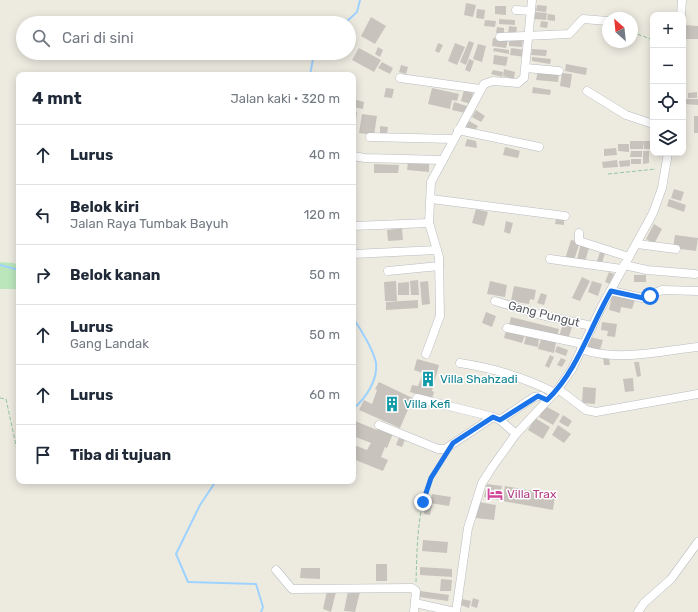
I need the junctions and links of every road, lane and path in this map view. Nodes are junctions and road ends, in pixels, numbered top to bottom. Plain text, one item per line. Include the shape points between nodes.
1 (532, 0) edge
2 (682, 0) edge
3 (516, 10) dead end
4 (531, 12) junction
5 (681, 12) edge
6 (602, 21) edge
7 (638, 34) edge
8 (529, 35) junction
9 (500, 37) dead end
10 (650, 39) edge
11 (526, 68) junction
12 (559, 71) dead end
13 (400, 78) dead end
14 (480, 89) junction
15 (587, 91) dead end
16 (650, 123) edge
17 (458, 130) junction
18 (370, 136) dead end
19 (453, 139) junction
20 (539, 147) dead end
21 (356, 156) edge
22 (667, 156) edge
23 (443, 160) junction
24 (665, 169) junction
25 (608, 174) dead end
26 (431, 198) junction
27 (564, 216) dead end
28 (429, 223) junction
29 (356, 226) edge
30 (579, 233) dead end
31 (637, 244) junction
32 (676, 249) dead end
33 (437, 250) junction
34 (356, 254) edge
35 (628, 257) junction
36 (550, 260) dead end
37 (439, 266) junction
38 (623, 267) junction
39 (388, 271) dead end
40 (695, 274) dead end
41 (611, 291) junction
42 (698, 291) edge
43 (495, 301) dead end
44 (592, 326) junction
45 (507, 328) dead end
46 (582, 347) junction
47 (698, 347) edge
48 (426, 354) dead end
49 (460, 363) dead end
50 (557, 391) junction
51 (698, 394) edge
52 (0, 398) edge
53 (417, 398) dead end
54 (547, 400) junction
55 (496, 418) junction
56 (379, 425) dead end
57 (516, 434) junction
58 (16, 445) edge
59 (446, 455) dead end
60 (698, 542) edge
61 (276, 570) dead end
62 (416, 590) junction
63 (415, 603) junction
64 (414, 612) edge
65 (456, 612) edge
66 (638, 612) edge

1 - 4 street
2 - 5 street
3 - 4 street
4 - 8 street
6 - 8 street via 583,19 570,33
7 - 10 path
8 - 9 street
8 - 11 street
11 - 12 street
11 - 14 street via 524,78 518,83 493,81
13 - 14 street
14 - 17 street
15 - 16 street via 626,115
17 - 19 street
17 - 20 street
18 - 19 street
19 - 23 street
21 - 23 street
22 - 24 street
23 - 26 street via 431,182
24 - 25 path
24 - 31 street via 658,200
26 - 27 street
26 - 28 street
28 - 29 street
28 - 33 street
30 - 35 street via 579,241
31 - 32 street
31 - 35 street
33 - 34 street
33 - 37 street
35 - 38 street
36 - 38 street
37 - 39 street
37 - 48 street via 440,316
38 - 40 street
38 - 41 street
41 - 42 street via 643,298 662,290
41 - 44 street
43 - 44 street, Gang Pungut via 541,315
44 - 46 street
45 - 46 street
46 - 47 street via 598,354 617,355
46 - 50 street via 572,369
49 - 50 street via 478,366
50 - 51 street via 586,410 596,412
50 - 54 street
52 - 58 path via 6,399
53 - 55 street
54 - 55 street via 541,396 534,397
54 - 57 street
55 - 56 street via 444,449 438,449
55 - 57 street
57 - 65 street via 487,474 477,495 468,528
59 - 62 path via 431,478 423,502 417,546
60 - 66 street via 671,579 644,603
61 - 62 street via 292,589
62 - 63 street
63 - 64 street
63 - 65 street

